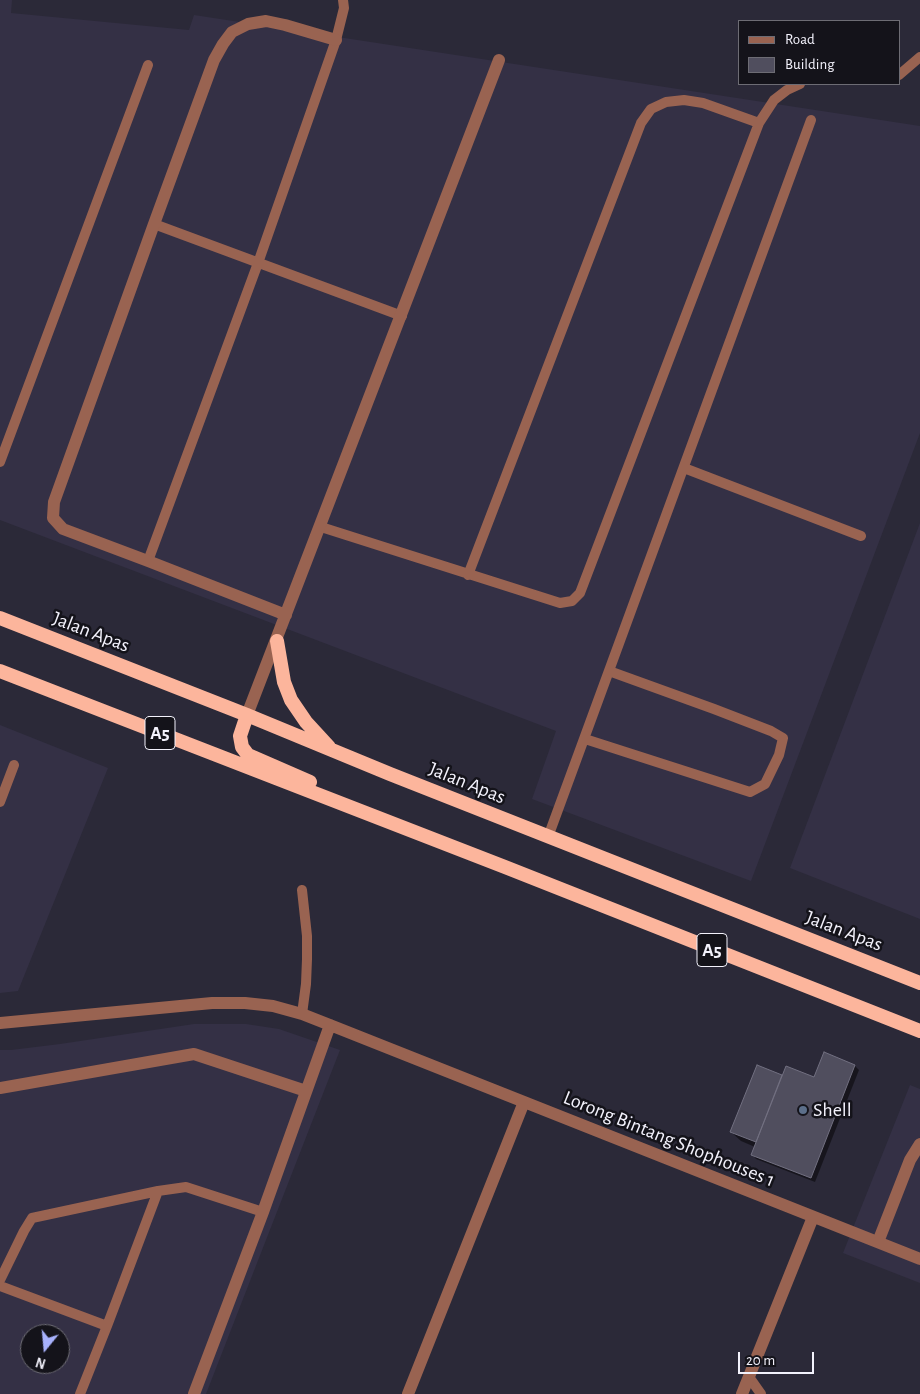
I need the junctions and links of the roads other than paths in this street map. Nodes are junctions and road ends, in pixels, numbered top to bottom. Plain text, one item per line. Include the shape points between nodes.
1 (343, 0) edge
2 (336, 40) junction
3 (920, 57) edge
4 (499, 60) dead end
5 (148, 66) dead end
6 (900, 74) edge
7 (798, 85) edge
8 (811, 120) dead end
9 (759, 123) junction
10 (154, 224) junction
11 (258, 263) junction
12 (402, 316) junction
13 (0, 462) edge
14 (684, 468) junction
15 (321, 526) junction
16 (861, 536) dead end
17 (148, 560) junction
18 (468, 575) junction
19 (286, 615) junction
20 (0, 618) edge
21 (277, 641) junction
22 (0, 671) edge
23 (609, 671) junction
24 (247, 715) junction
25 (585, 739) junction
26 (331, 750) junction
27 (14, 765) dead end
28 (320, 796) junction
29 (0, 802) edge
30 (548, 837) junction
31 (302, 890) dead end
32 (920, 983) edge
33 (302, 1014) junction
34 (0, 1023) edge
35 (330, 1025) junction
36 (920, 1031) edge
37 (0, 1088) edge
38 (306, 1091) junction
39 (524, 1102) junction
40 (920, 1144) edge
41 (158, 1191) junction
42 (263, 1212) junction
43 (813, 1217) junction
44 (878, 1242) junction
45 (920, 1259) edge
46 (0, 1280) edge
47 (0, 1286) edge
48 (107, 1326) junction
49 (748, 1377) junction
50 (80, 1394) edge
51 (194, 1394) edge
52 (408, 1394) edge
53 (742, 1394) edge
54 (761, 1394) edge

1 - 2 lane
2 - 10 street via 266,21 248,24 232,32 214,60
2 - 11 lane
3 - 6 lane
4 - 12 street
5 - 13 lane
7 - 9 lane via 774,100
8 - 14 lane
9 - 18 lane via 684,100 666,102 651,109 641,124
9 - 18 lane via 580,593 572,601 560,603
10 - 11 lane
10 - 17 street via 54,502 53,518 63,530
11 - 12 lane
11 - 17 lane
12 - 15 street
14 - 16 lane
14 - 23 lane
15 - 18 lane
15 - 19 street
17 - 19 street
19 - 21 street
20 - 24 highway, Jalan Apas / A5
21 - 24 street
21 - 26 highway via 284,682 291,700
22 - 28 highway, A5
23 - 25 lane
23 - 25 lane via 771,731 783,738 780,755 765,784 750,792
24 - 26 highway, Jalan Apas / A5
24 - 28 highway via 240,736 248,755 310,782
25 - 30 lane
26 - 30 highway, Jalan Apas / A5
27 - 29 lane
28 - 36 highway, A5
30 - 32 highway, Jalan Apas / A5
31 - 33 lane via 307,951
33 - 34 street, Lorong Bintang Shophouses 1 via 273,1006 212,1003
33 - 35 street, Lorong Bintang Shophouses 1
35 - 38 street
35 - 39 street, Lorong Bintang Shophouses 1
37 - 38 street via 194,1054
38 - 42 street
39 - 43 street, Lorong Bintang Shophouses 1
39 - 52 street
40 - 44 street via 910,1160
41 - 42 lane via 186,1187
41 - 46 lane via 32,1218
41 - 48 lane
42 - 51 street
43 - 44 street, Lorong Bintang Shophouses 1
43 - 49 street
44 - 45 street, Lorong Bintang Shophouses 1
47 - 48 lane
48 - 50 lane
49 - 53 street
49 - 54 lane

